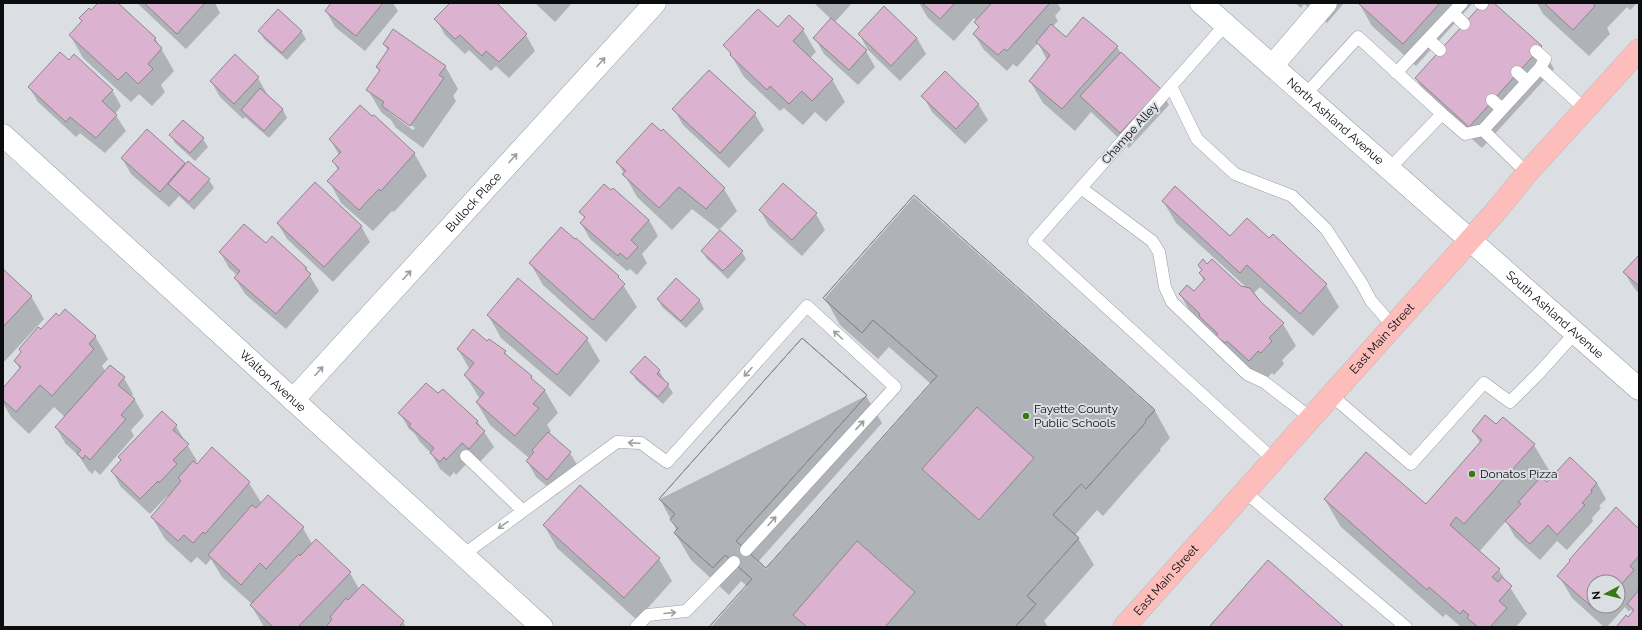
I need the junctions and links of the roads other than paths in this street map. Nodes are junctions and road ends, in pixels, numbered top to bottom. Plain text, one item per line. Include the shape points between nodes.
1 (654, 3) edge
2 (1201, 3) edge
3 (1326, 3) edge
4 (1462, 3) edge
5 (1453, 13) junction
6 (1464, 24) dead end
7 (1225, 25) junction
8 (1428, 39) junction
9 (1440, 50) dead end
10 (1639, 50) edge
11 (1536, 52) dead end
12 (1272, 66) junction
13 (1540, 68) junction
14 (1517, 72) dead end
15 (1396, 73) junction
16 (1527, 82) junction
17 (1171, 86) junction
18 (1305, 95) junction
19 (1492, 100) dead end
20 (1585, 109) junction
21 (1502, 110) junction
22 (1442, 114) junction
23 (1483, 130) junction
24 (3, 135) edge
25 (1389, 169) junction
26 (1527, 173) junction
27 (1081, 188) junction
28 (1470, 240) junction
29 (1393, 326) junction
30 (1575, 332) junction
31 (1639, 389) edge
32 (1331, 395) junction
33 (293, 400) junction
34 (1311, 418) junction
35 (466, 456) dead end
36 (1274, 460) junction
37 (1245, 492) junction
38 (523, 511) junction
39 (746, 550) dead end
40 (463, 555) junction
41 (734, 562) dead end
42 (542, 627) edge
43 (636, 627) edge
44 (1124, 627) edge
45 (1406, 627) edge

33 -> 1 street, Bullock Place
2 - 7 street, North Ashland Avenue
3 - 12 street
4 - 5 lane
5 - 6 lane
5 - 8 lane
7 - 12 street, North Ashland Avenue
7 - 17 lane, Champe Alley
8 - 9 lane
8 - 15 lane
10 - 20 main road, East Main Street
11 - 13 lane via 1545,59
12 - 18 street, North Ashland Avenue
13 - 16 lane
13 - 20 lane
14 - 16 lane
15 - 18 lane via 1358,37
15 - 22 lane
16 - 21 lane
17 - 27 lane, Champe Alley
17 - 29 lane via 1197,139 1235,174 1292,196 1326,229 1371,300
18 - 25 street, North Ashland Avenue
19 - 21 lane
20 - 26 main road, East Main Street
21 - 23 lane
22 - 23 lane via 1465,134
22 - 25 lane
23 - 26 lane
24 - 33 street, Walton Avenue
25 - 28 street, North Ashland Avenue
26 - 28 main road, East Main Street
27 - 34 lane via 1152,241 1159,252 1165,287 1172,302 1247,374 1264,382
27 - 36 lane, Champe Alley via 1034,241
28 - 29 main road, East Main Street
28 - 30 street, South Ashland Avenue
29 - 32 main road, East Main Street
30 - 31 street, South Ashland Avenue
30 - 32 lane via 1510,402 1484,383 1411,464
32 - 34 main road, East Main Street
33 - 40 street, Walton Avenue
34 - 36 main road, East Main Street
35 - 38 lane
36 - 37 main road, East Main Street
37 - 44 main road, East Main Street
37 - 45 lane
39 -> 38 lane via 895,387 807,306 667,462 641,443 617,442
38 -> 40 lane
40 - 42 street, Walton Avenue
43 -> 41 lane via 648,615 686,611

